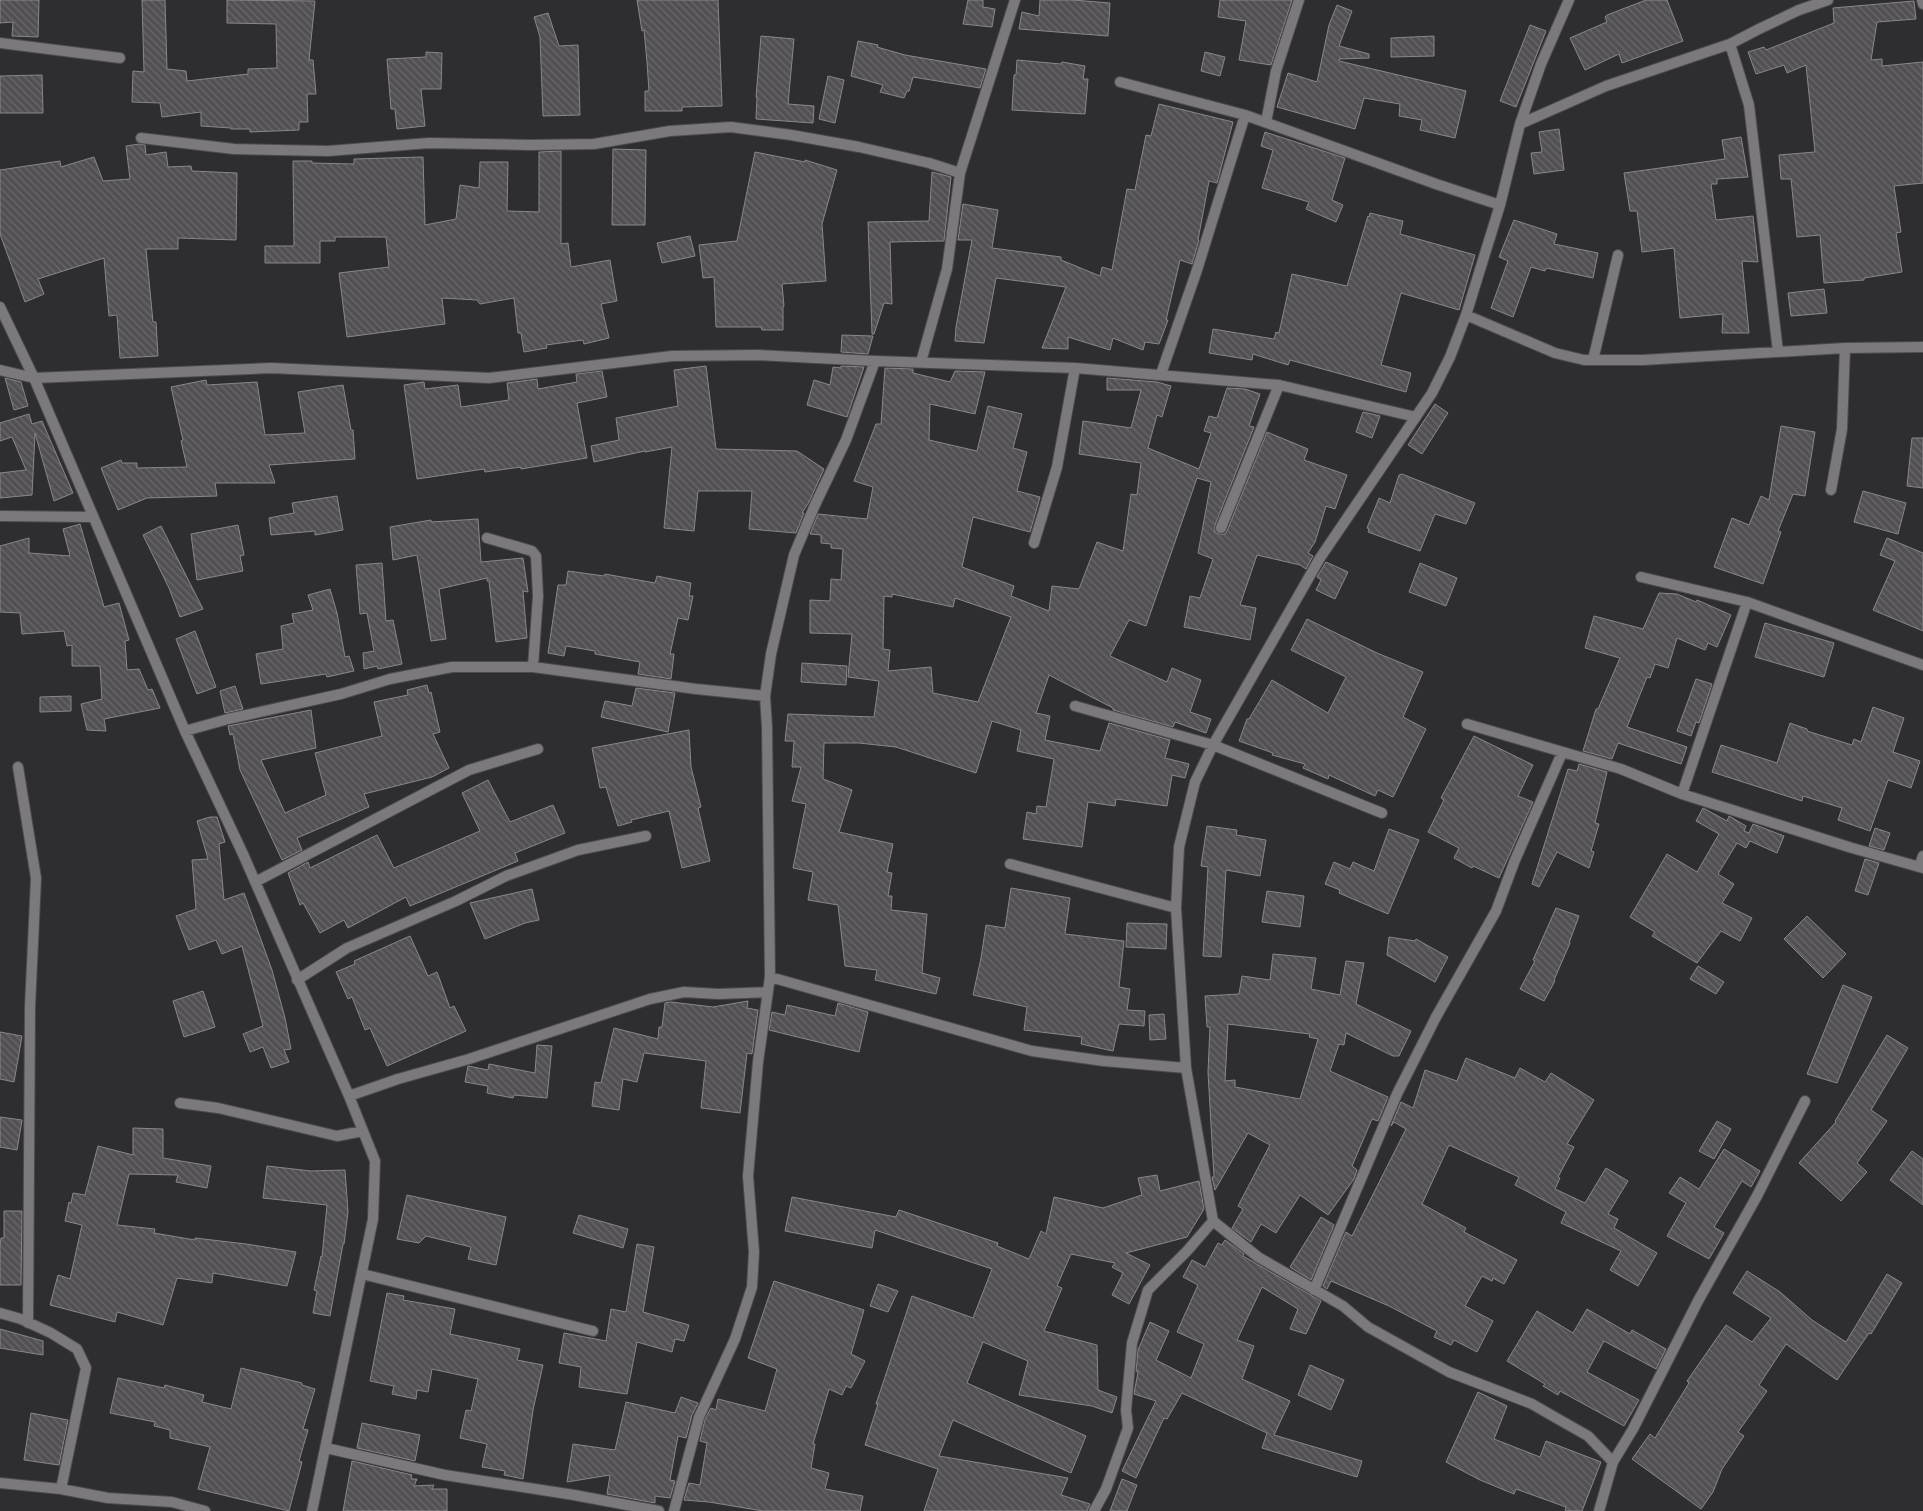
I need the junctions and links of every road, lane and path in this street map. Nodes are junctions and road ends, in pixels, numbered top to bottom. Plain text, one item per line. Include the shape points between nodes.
1 (1015, 0) edge
2 (1299, 0) edge
3 (1569, 0) edge
4 (1828, 0) edge
5 (1922, 0) edge
6 (1923, 4) edge
7 (0, 43) edge
8 (1730, 44) junction
9 (120, 58) dead end
10 (1120, 82) dead end
11 (1245, 115) junction
12 (1266, 122) junction
13 (1520, 124) junction
14 (141, 138) dead end
15 (960, 173) junction
16 (1500, 205) junction
17 (1618, 255) dead end
18 (0, 306) edge
19 (1466, 316) junction
20 (1923, 347) edge
21 (1845, 348) junction
22 (1778, 352) junction
23 (1593, 360) junction
24 (876, 361) junction
25 (921, 362) junction
26 (1075, 368) junction
27 (0, 370) edge
28 (1161, 374) junction
29 (34, 378) junction
30 (1279, 385) junction
31 (1416, 417) junction
32 (1831, 490) dead end
33 (0, 516) edge
34 (93, 517) junction
35 (1221, 528) dead end
36 (487, 538) dead end
37 (1034, 543) dead end
38 (1640, 577) dead end
39 (1747, 602) junction
40 (1923, 665) edge
41 (532, 667) junction
42 (765, 696) junction
43 (1075, 706) dead end
44 (1467, 724) dead end
45 (185, 730) junction
46 (1213, 745) junction
47 (538, 749) dead end
48 (1562, 753) junction
49 (18, 767) dead end
50 (1682, 794) junction
51 (1382, 813) dead end
52 (646, 836) dead end
53 (1923, 856) edge
54 (1010, 864) dead end
55 (1921, 868) edge
56 (255, 882) junction
57 (1176, 908) junction
58 (770, 977) junction
59 (297, 980) junction
60 (768, 992) junction
61 (1186, 1068) junction
62 (349, 1096) junction
63 (1805, 1101) dead end
64 (180, 1103) dead end
65 (363, 1131) junction
66 (1213, 1220) junction
67 (362, 1274) junction
68 (1314, 1290) junction
69 (0, 1313) edge
70 (28, 1323) junction
71 (593, 1331) dead end
72 (326, 1448) junction
73 (1613, 1462) junction
74 (0, 1483) edge
75 (61, 1489) junction
76 (205, 1511) edge
77 (312, 1511) edge
78 (659, 1511) edge
79 (674, 1511) edge
80 (1094, 1511) edge
81 (1599, 1511) edge

1 - 15 street
2 - 12 street via 1276,71
3 - 13 street via 1541,64
4 - 8 street via 1799,10
5 - 6 street
7 - 9 street
8 - 13 street via 1606,86
8 - 22 street via 1749,105
10 - 11 street
11 - 12 street
11 - 28 street
12 - 16 street
13 - 16 street
14 - 15 street via 234,149 328,151 429,143 594,144 670,131 731,127 859,147
15 - 25 street via 948,269
16 - 19 street
17 - 23 street
18 - 29 street
19 - 23 street via 1555,353
19 - 31 street via 1432,394
20 - 21 street
21 - 22 street
21 - 32 street via 1842,429
22 - 23 street
24 - 25 street
24 - 29 street via 757,354 672,356 489,378 271,368
24 - 42 street via 846,440 794,556 771,654
25 - 26 street
26 - 28 street
26 - 37 street via 1057,466
27 - 29 street
28 - 30 street
29 - 34 street
30 - 31 street
30 - 35 street
31 - 46 street via 1320,558
33 - 34 street
34 - 45 street
36 - 41 street via 532,551 536,556 538,596
38 - 39 street
39 - 40 street
39 - 50 street
41 - 42 street
41 - 45 street via 452,667 390,679 341,694
42 - 58 street
43 - 46 street
44 - 48 street
45 - 56 street
46 - 51 street
46 - 57 street via 1196,782 1179,847
47 - 56 street via 469,770
48 - 50 street via 1621,768
48 - 68 street via 1496,911 1440,1008 1397,1094
49 - 70 street via 36,878 30,1007
50 - 55 street
52 - 59 street via 578,850 506,876 347,948
53 - 55 street
54 - 57 street
56 - 59 street
57 - 61 street
58 - 60 street
58 - 61 street via 1032,1050 1104,1061
59 - 62 street
60 - 62 street via 684,992 650,999
60 - 79 street via 748,1176 754,1252 752,1287 735,1339 699,1417
61 - 66 street
62 - 65 street
63 - 73 street
64 - 65 street via 218,1108 337,1136
65 - 67 street via 375,1161 373,1219
66 - 68 street via 1258,1257
66 - 80 street via 1148,1290 1132,1343 1125,1441
67 - 71 street
67 - 72 street
68 - 73 street via 1343,1306 1368,1327 1449,1372 1532,1404 1573,1427 1588,1436
69 - 70 street
70 - 75 street via 77,1349 86,1368
72 - 77 street
72 - 78 street via 445,1475
73 - 81 street
74 - 75 street
75 - 76 street via 108,1498 172,1502

